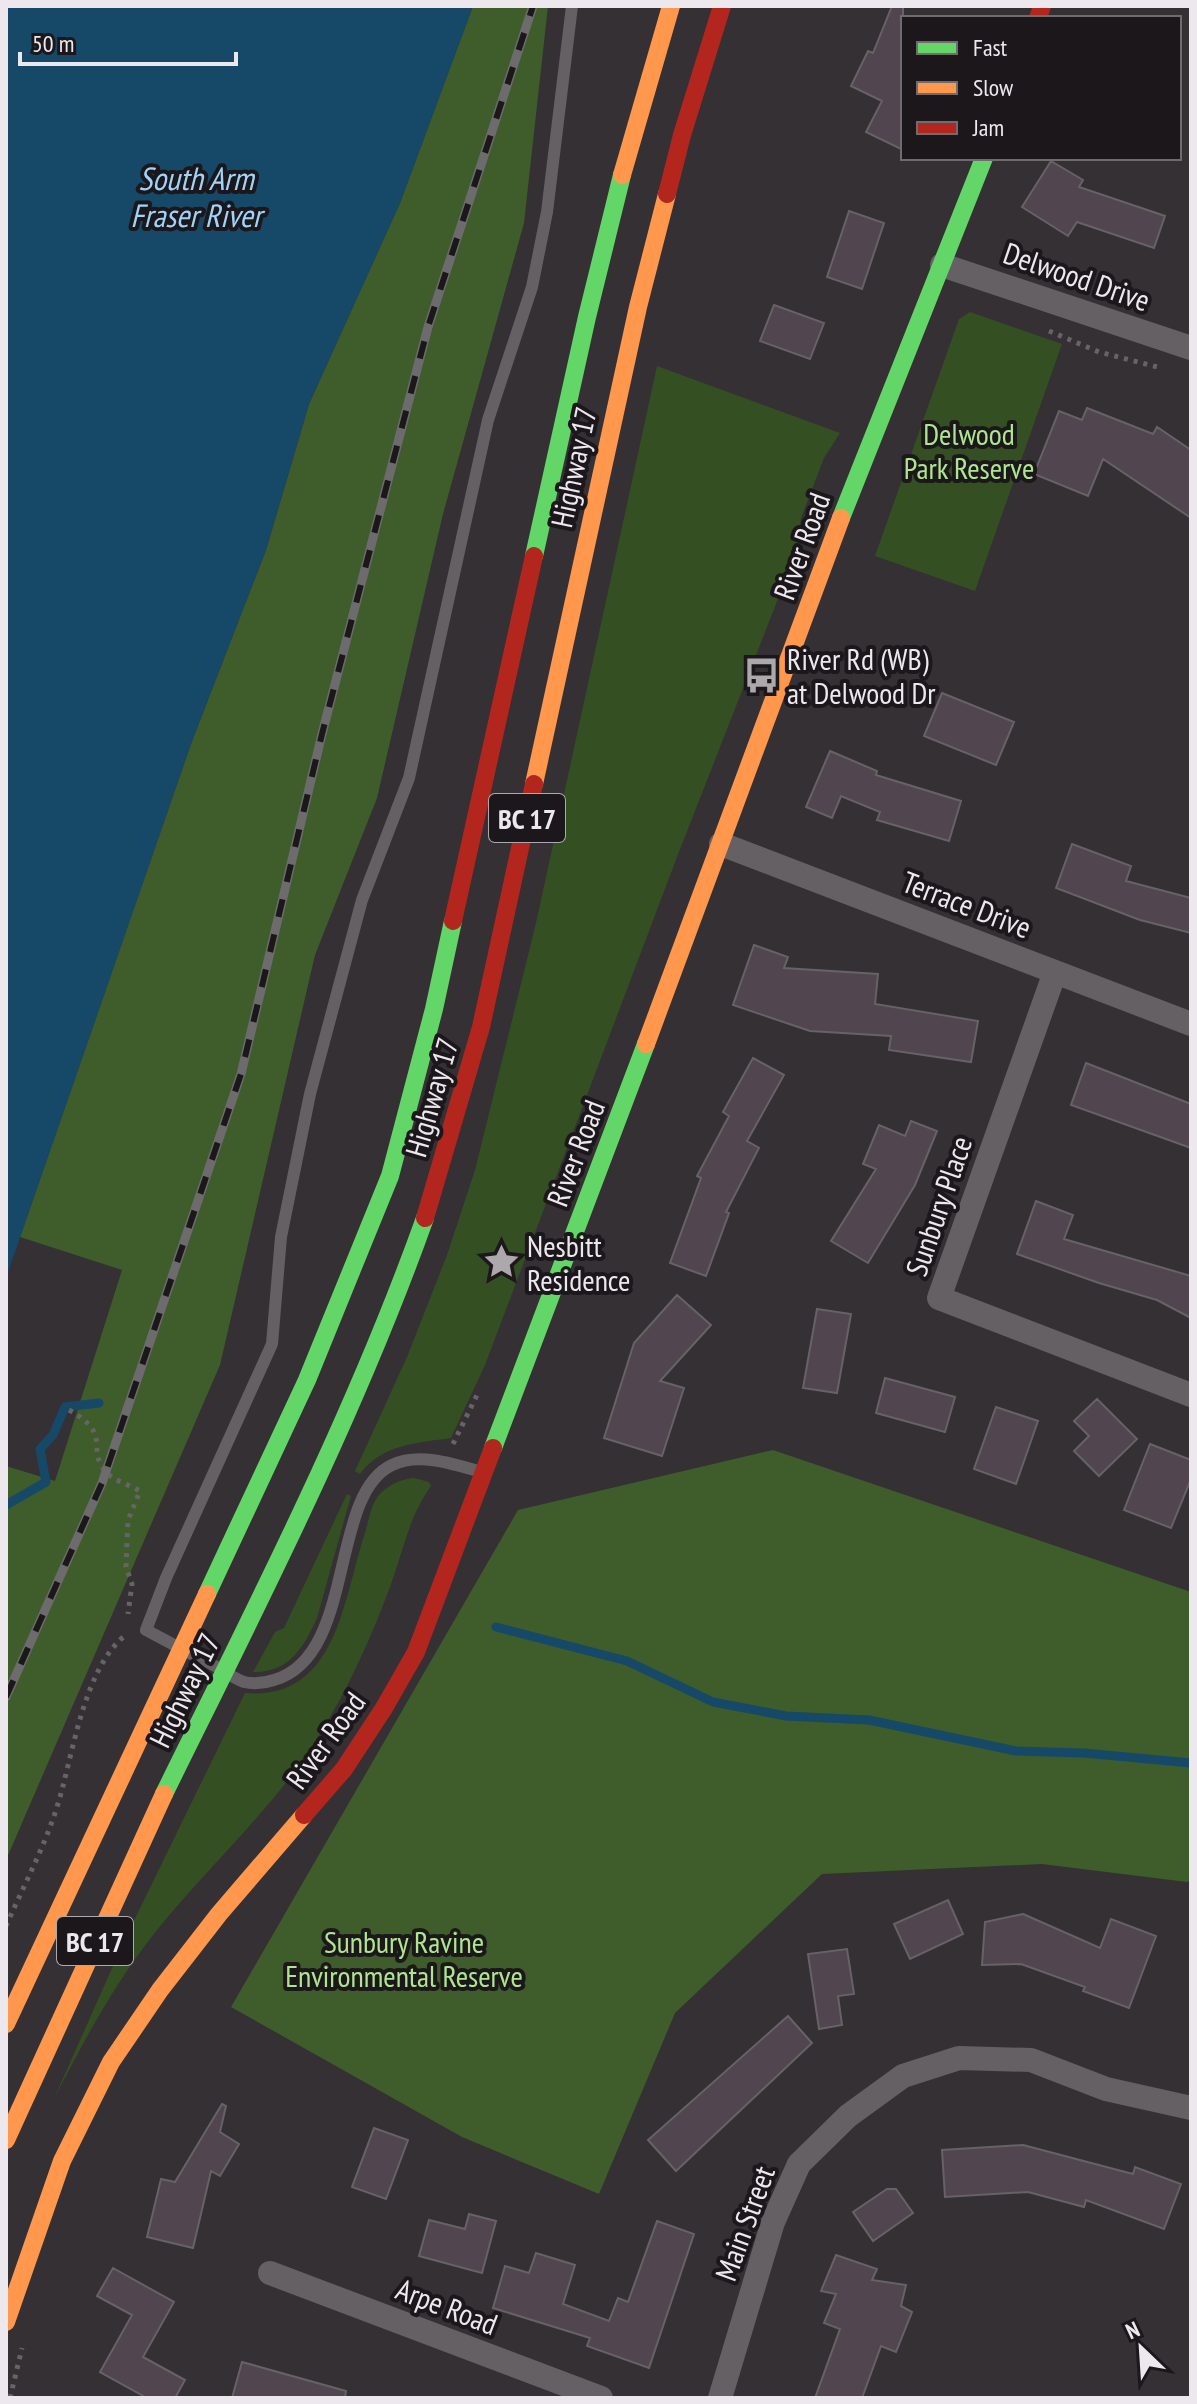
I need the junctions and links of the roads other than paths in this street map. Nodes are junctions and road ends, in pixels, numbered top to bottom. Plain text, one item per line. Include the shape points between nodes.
1 (572, 6) edge
2 (671, 6) edge
3 (722, 6) edge
4 (983, 160) edge
5 (942, 265) junction
6 (1191, 348) edge
7 (721, 844) junction
8 (1055, 972) junction
9 (1191, 1024) edge
10 (1191, 1395) edge
11 (485, 1473) junction
12 (6, 2024) edge
13 (1191, 2108) edge
14 (6, 2140) edge
15 (270, 2273) dead end
16 (6, 2322) edge
17 (601, 2398) edge
18 (720, 2398) edge

1 - 11 lane via 547,212 532,287 488,420 409,778 362,900 310,1094 281,1237 272,1344 146,1630 244,1682 286,1677 306,1662 325,1628 361,1501 373,1479 391,1465 410,1460 444,1461
2 - 12 main road, Highway 17 / BC 17 via 587,317 434,1009 390,1176 307,1380
3 - 14 main road, Highway 17 / BC 17 via 638,307 484,1012 433,1194 352,1404 138,1846
4 - 5 main road, River Road
5 - 6 street, Delwood Drive
5 - 7 main road, River Road via 850,493
7 - 8 street, Terrace Drive
7 - 11 main road, River Road
8 - 9 street, Terrace Drive
8 - 10 street, Sunbury Place via 939,1298
11 - 16 main road, River Road via 416,1652 384,1708 344,1769 219,1914 111,2062 62,2161
13 - 18 street, Main Street via 1106,2089 1031,2060 959,2058 903,2076 848,2116 799,2164 773,2222
15 - 17 street, Arpe Road

